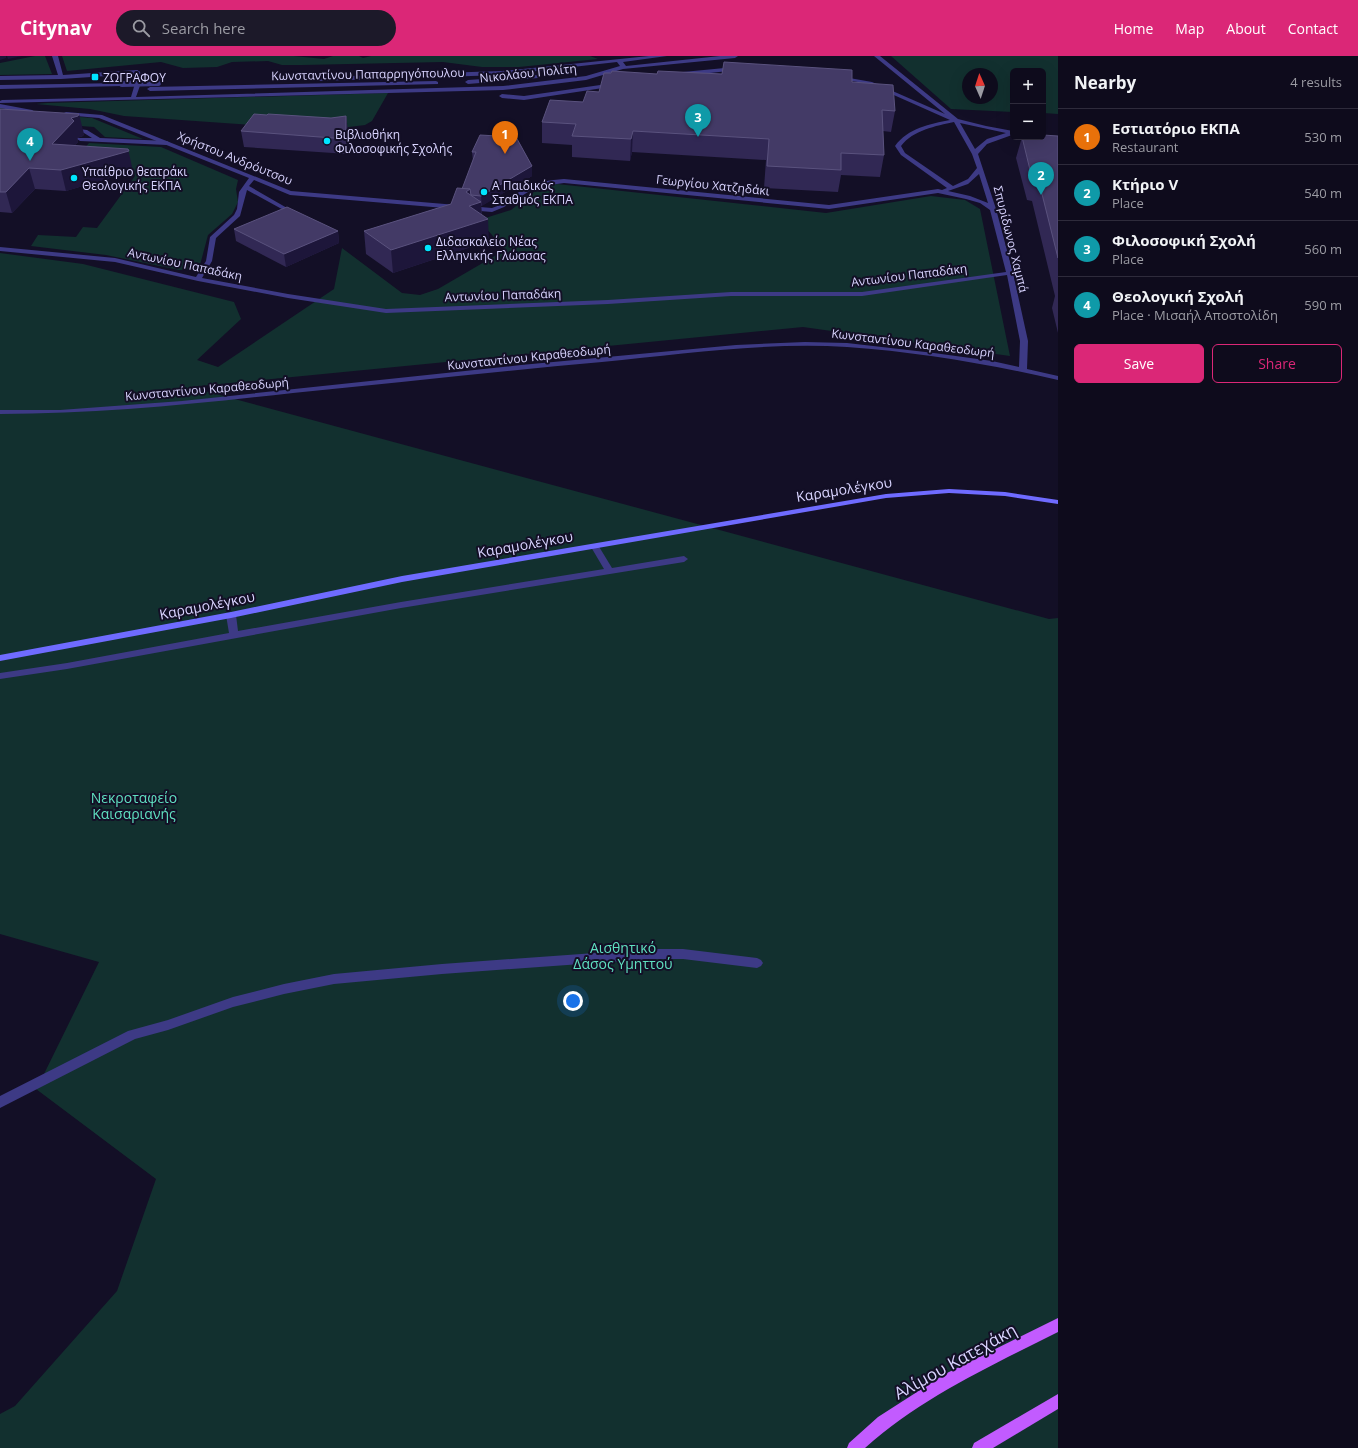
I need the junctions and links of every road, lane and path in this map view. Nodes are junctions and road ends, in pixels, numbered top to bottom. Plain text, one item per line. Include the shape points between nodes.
1 (55, 56) edge
2 (664, 56) edge
3 (735, 56) edge
4 (877, 56) edge
5 (619, 61) junction
6 (624, 67) junction
7 (738, 69) edge
8 (578, 72) dead end
9 (676, 75) edge
10 (61, 77) junction
11 (540, 77) dead end
12 (831, 77) edge
13 (0, 78) edge
14 (307, 79) dead end
15 (268, 80) dead end
16 (440, 83) dead end
17 (447, 83) dead end
18 (618, 84) edge
19 (0, 87) edge
20 (0, 93) edge
21 (502, 96) dead end
22 (133, 98) junction
23 (0, 102) edge
24 (0, 106) edge
25 (38, 113) edge
26 (61, 114) edge
27 (956, 120) junction
28 (62, 130) edge
29 (1010, 133) edge
30 (1010, 134) edge
31 (80, 139) edge
32 (99, 140) junction
33 (167, 143) junction
34 (975, 154) junction
35 (980, 167) junction
36 (253, 177) junction
37 (246, 187) junction
38 (951, 188) junction
39 (938, 191) junction
40 (993, 209) junction
41 (492, 210) joint
42 (291, 212) edge
43 (0, 249) edge
44 (1010, 273) junction
45 (198, 279) junction
46 (1023, 370) junction
47 (1058, 378) edge
48 (0, 412) edge
49 (1058, 502) edge
50 (595, 546) junction
51 (684, 559) dead end
52 (609, 571) junction
53 (231, 615) junction
54 (234, 635) junction
55 (0, 658) edge
56 (0, 676) edge
57 (757, 963) dead end
58 (0, 1102) edge
59 (1058, 1325) edge
60 (1058, 1401) edge
61 (854, 1448) edge
62 (979, 1448) edge

1 - 10 street
2 - 5 street, Κωνσταντίνου Παπαρρηγόπουλου
3 - 6 street
4 - 27 street
5 - 6 street
5 - 14 street, Κωνσταντίνου Παπαρρηγόπουλου via 502,73
6 - 8 street
6 - 22 street, Νικολάου Πολίτη via 586,78 503,88
7 - 9 street
10 - 13 street
10 - 22 street via 137,72 139,80
11 - 17 street, Κωνσταντίνου Παπαρρηγόπουλου
12 - 27 street via 870,83
15 - 19 street, Κωνσταντίνου Παπαρρηγόπουλου, bridge
16 - 20 street, Κωνσταντίνου Παπαρρηγόπουλου
18 - 21 street via 524,98
22 - 23 street, Νικολάου Πολίτη
24 - 25 street
26 - 33 street, Χρήστου Ανδρόυτσου via 100,116
27 - 29 street
27 - 34 street, Σπυρίδωνος Χαμπά
27 - 38 street via 916,131 901,140 898,146 903,154
28 - 32 street via 86,131
30 - 34 street via 982,144
31 - 32 street
32 - 33 street
33 - 36 street, Χρήστου Ανδρόυτσου
34 - 35 street, Σπυρίδωνος Χαμπά
35 - 38 street, Γεωργίου Χατζηδάκι via 976,177 964,185
35 - 40 street, Σπυρίδωνος Χαμπά
36 - 37 street
36 - 41 street, Χρήστου Ανδρόυτσου via 290,193
37 - 42 street
37 - 45 street via 242,192 237,216 213,236 208,261
38 - 39 street, Γεωργίου Χατζηδάκι
39 - 40 street, Γεωργίου Χατζηδάκι via 982,202
39 - 41 street, Γεωργίου Χατζηδάκι via 828,207 564,181 544,182 530,188 502,207
40 - 44 street, Σπυρίδωνος Χαμπά
43 - 45 street, Αντωνίου Παπαδάκη via 115,260
44 - 45 street, Αντωνίου Παπαδάκη via 862,294 731,294 386,311 295,298
44 - 46 street, Σπυρίδωνος Χαμπά via 1024,341
46 - 47 street, Κωνσταντίνου Καραθεοδωρή
46 - 48 street, Κωνσταντίνου Καραθεοδωρή via 992,363 891,349 805,344 736,347 182,403 60,412
49 - 50 main road, Καραμολέγκου via 1004,494 949,491 886,496
50 - 52 street
50 - 53 main road, Καραμολέγκου via 402,579
51 - 52 street
52 - 54 street
53 - 54 street
53 - 55 main road, Καραμολέγκου
54 - 56 street
57 - 58 street via 683,954 651,954 334,979 233,1002 132,1035
59 - 61 main road, Αλίμου Κατεχάκη via 950,1379 883,1422
60 - 62 main road

